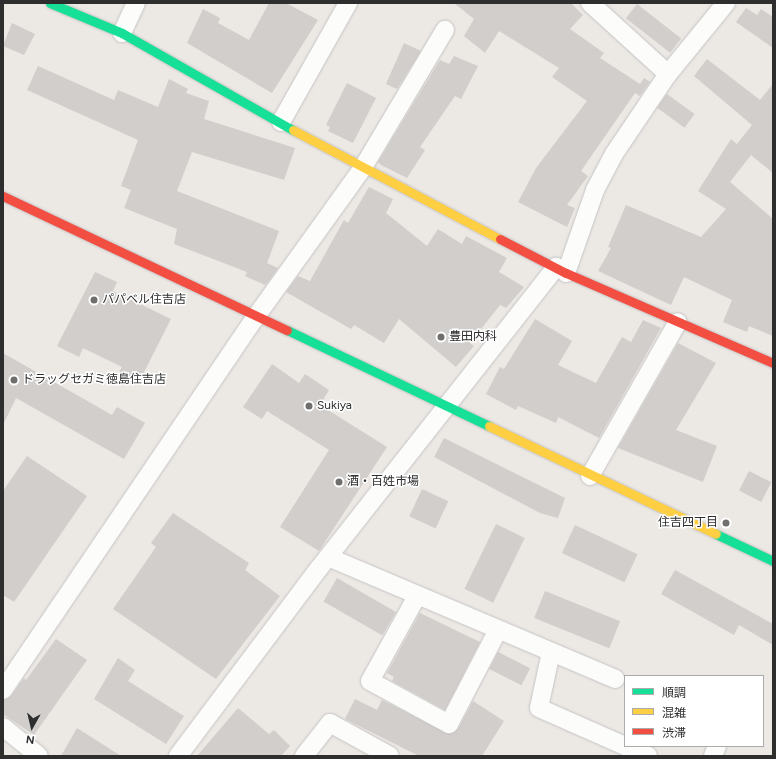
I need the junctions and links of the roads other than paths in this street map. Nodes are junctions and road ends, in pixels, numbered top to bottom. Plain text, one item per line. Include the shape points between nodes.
1 (50, 3) edge
2 (136, 3) edge
3 (348, 3) edge
4 (590, 3) edge
5 (726, 3) edge
6 (445, 30) dead end
7 (122, 33) junction
8 (668, 74) junction
9 (281, 122) junction
10 (362, 169) junction
11 (3, 196) edge
12 (561, 270) junction
13 (255, 318) junction
14 (678, 322) junction
15 (773, 363) edge
16 (447, 409) junction
17 (590, 476) junction
18 (328, 557) junction
19 (773, 561) edge
20 (416, 596) junction
21 (498, 630) junction
22 (551, 652) junction
23 (615, 678) dead end
24 (3, 690) edge
25 (3, 727) edge
26 (624, 746) edge
27 (627, 747) edge
28 (39, 756) edge
29 (178, 756) edge
30 (304, 756) edge
31 (390, 756) edge
32 (648, 756) edge

1 - 7 street
2 - 7 street
3 - 9 street
4 - 8 street
5 - 8 street
6 - 10 street
7 - 9 street
8 - 12 street via 614,154 595,190
9 - 10 street
10 - 12 street
10 - 13 street
11 - 13 street
12 - 14 street
12 - 16 street
13 - 16 street
13 - 24 street
14 - 15 street
14 - 17 street
16 - 17 street
16 - 18 street
17 - 19 street
18 - 20 street
18 - 29 street
20 - 21 street
20 - 21 street via 370,681 449,724
21 - 22 street
22 - 23 street
22 - 26 street via 539,708
25 - 28 street
27 - 32 street
30 - 31 street via 330,723

